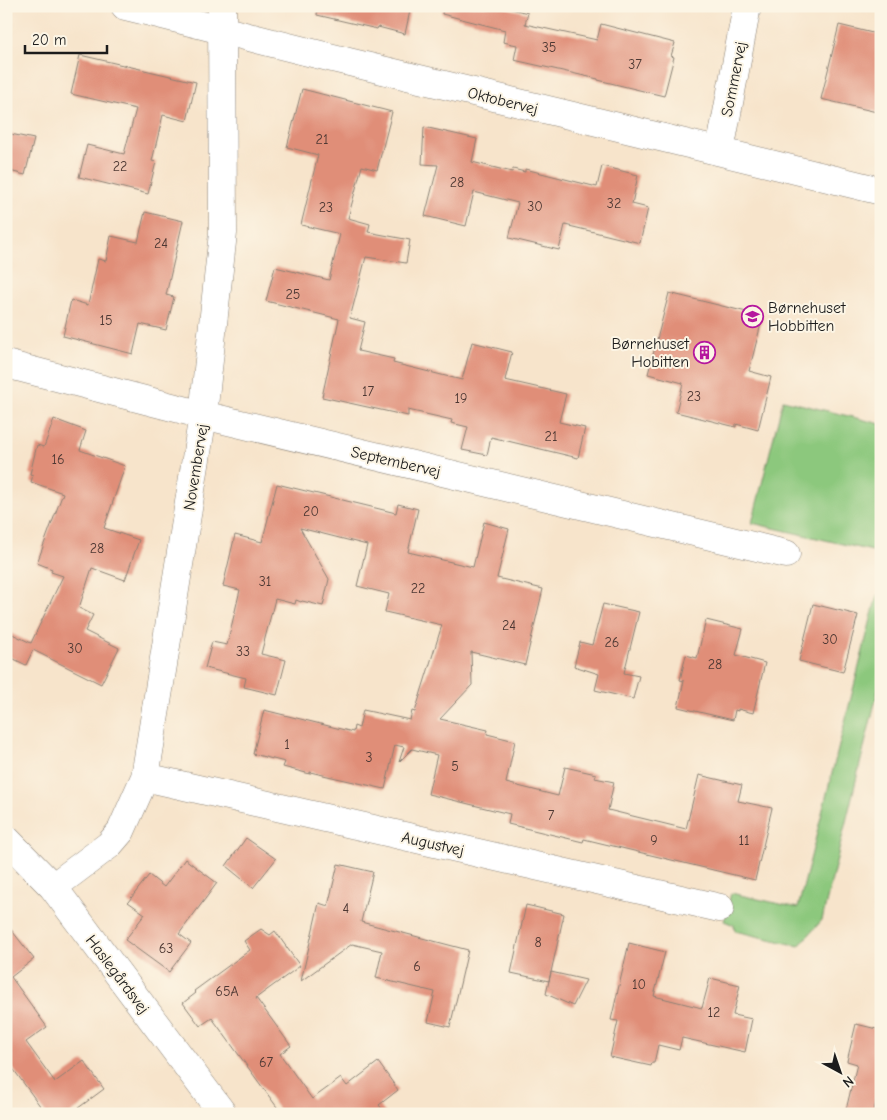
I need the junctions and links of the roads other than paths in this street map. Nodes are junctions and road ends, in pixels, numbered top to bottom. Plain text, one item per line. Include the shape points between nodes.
1 (126, 6) edge
2 (747, 6) edge
3 (222, 18) edge
4 (720, 151) junction
5 (881, 191) edge
6 (6, 364) edge
7 (203, 415) junction
8 (786, 554) dead end
9 (145, 777) junction
10 (6, 839) edge
11 (53, 887) junction
12 (720, 908) dead end
13 (223, 1114) edge

1 - 3 street, Oktobervej
2 - 4 street, Sommervej
3 - 4 street, Oktobervej via 365,66
3 - 7 street, Novembervej via 223,233
4 - 5 street, Oktobervej
6 - 7 street, Septembervej
7 - 8 street, Septembervej
7 - 9 street, Novembervej
9 - 11 street, Novembervej via 121,831 109,845
9 - 12 street, Augustvej
10 - 11 street, Haslegårdsvej
11 - 13 street, Haslegårdsvej

